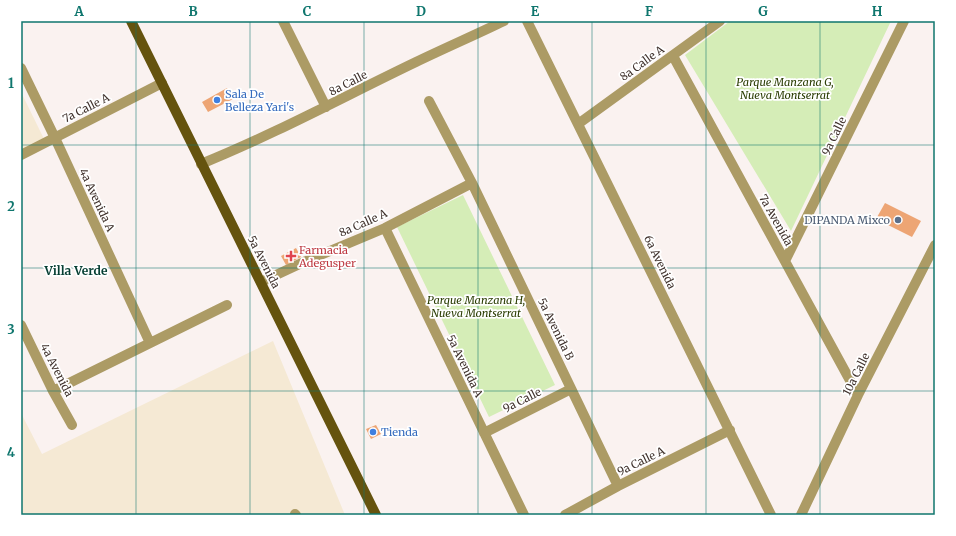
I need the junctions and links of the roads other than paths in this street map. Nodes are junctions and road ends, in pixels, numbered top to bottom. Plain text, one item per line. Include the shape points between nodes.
1 (131, 21) edge
2 (283, 21) edge
3 (504, 21) edge
4 (527, 21) edge
5 (720, 21) edge
6 (904, 21) edge
7 (673, 56) junction
8 (21, 68) edge
9 (162, 83) junction
10 (429, 101) dead end
11 (326, 107) junction
12 (578, 124) junction
13 (55, 138) junction
14 (21, 156) edge
15 (201, 164) junction
16 (472, 183) junction
17 (385, 228) junction
18 (935, 245) edge
19 (785, 261) junction
20 (261, 282) junction
21 (227, 305) dead end
22 (21, 325) edge
23 (150, 343) junction
24 (571, 389) junction
25 (53, 391) junction
26 (858, 395) junction
27 (72, 425) dead end
28 (730, 430) junction
29 (484, 433) junction
30 (618, 486) junction
31 (376, 515) edge
32 (524, 515) edge
33 (565, 515) edge
34 (771, 515) edge
35 (801, 515) edge

1 - 9 main road, 5a Avenida
2 - 11 street
3 - 11 street, 8a Calle
4 - 12 street, 6a Avenida
5 - 7 street, 8a Calle A
6 - 19 street, 9a Calle
7 - 12 street, 8a Calle A
7 - 19 street, 7a Avenida
8 - 13 street, 4a Avenida A
9 - 13 street, 7a Calle A
9 - 15 main road, 5a Avenida
10 - 16 street, 5a Avenida B
11 - 15 street, 8a Calle
12 - 28 street, 6a Avenida
13 - 14 street, 7a Calle A
13 - 23 street, 4a Avenida A
15 - 20 main road, 5a Avenida
16 - 17 street, 8a Calle A
16 - 24 street, 5a Avenida B
17 - 20 street, 8a Calle A
17 - 29 street, 5a Avenida A
18 - 26 street, 10a Calle
19 - 26 street, 7a Avenida
20 - 31 main road, 5a Avenida
21 - 23 street
22 - 25 street, 4a Avenida
23 - 25 street
24 - 29 street, 9a Calle
24 - 30 street, 5a Avenida B
25 - 27 street, 4a Avenida
26 - 35 street, 10a Calle
28 - 30 street, 9a Calle A
28 - 34 street, 6a Avenida
29 - 32 street, 5a Avenida A
30 - 33 street, 9a Calle A

